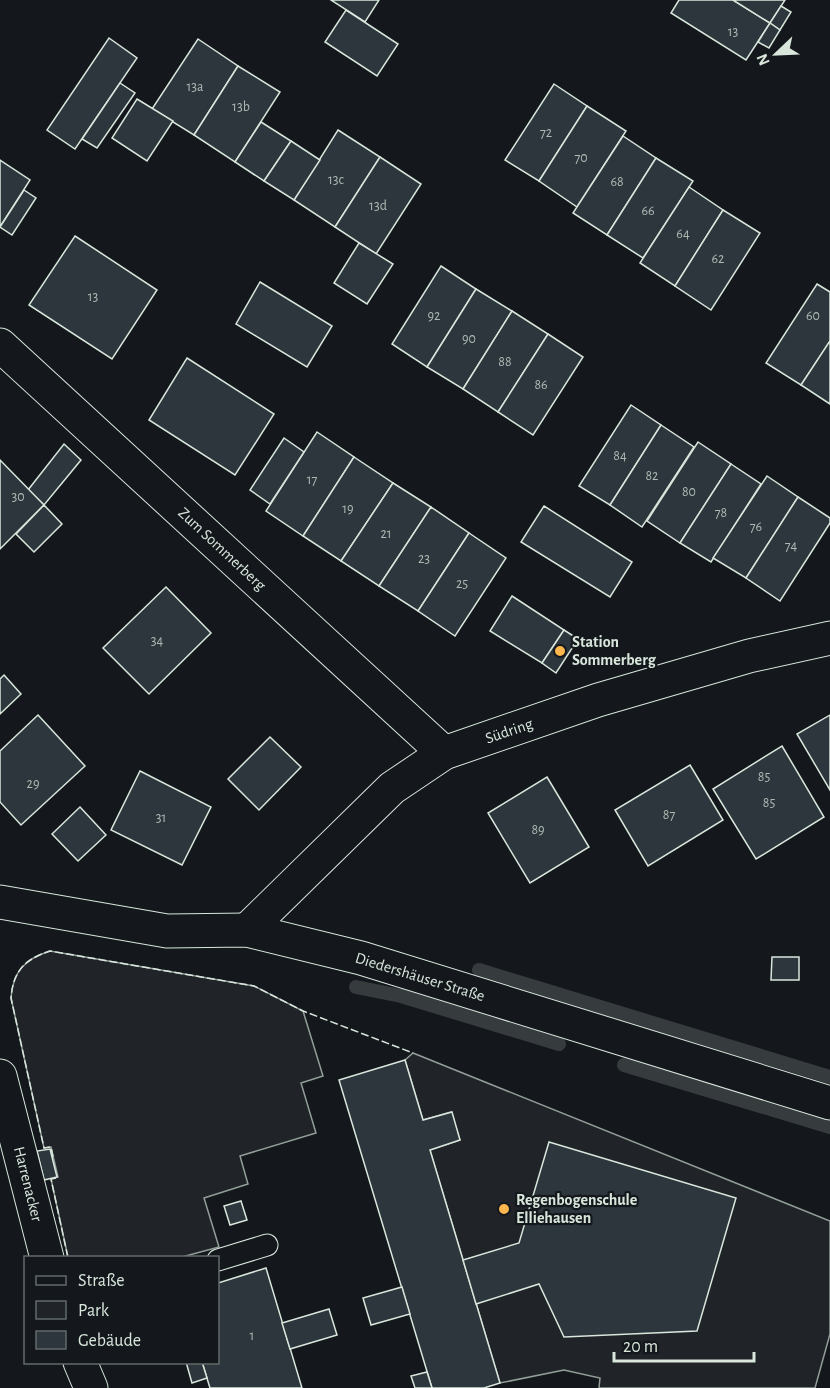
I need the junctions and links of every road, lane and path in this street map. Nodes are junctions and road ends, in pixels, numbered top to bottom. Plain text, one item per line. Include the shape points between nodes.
1 (0, 345) edge
2 (830, 638) edge
3 (444, 753) junction
4 (0, 903) edge
5 (247, 930) junction
6 (0, 1076) edge
7 (830, 1103) edge
8 (267, 1245) dead end
9 (46, 1256) edge
10 (219, 1260) edge
11 (81, 1364) edge
12 (91, 1388) edge

1 - 3 street, Zum Sommerberg
2 - 3 street, Südring via 750,656 598,700
3 - 5 street, Südring via 392,788
4 - 5 street, Diedershäuser Straße via 167,931
5 - 7 street, Diedershäuser Straße via 361,958
6 - 9 street, Harrenacker
8 - 10 lane
11 - 12 street

